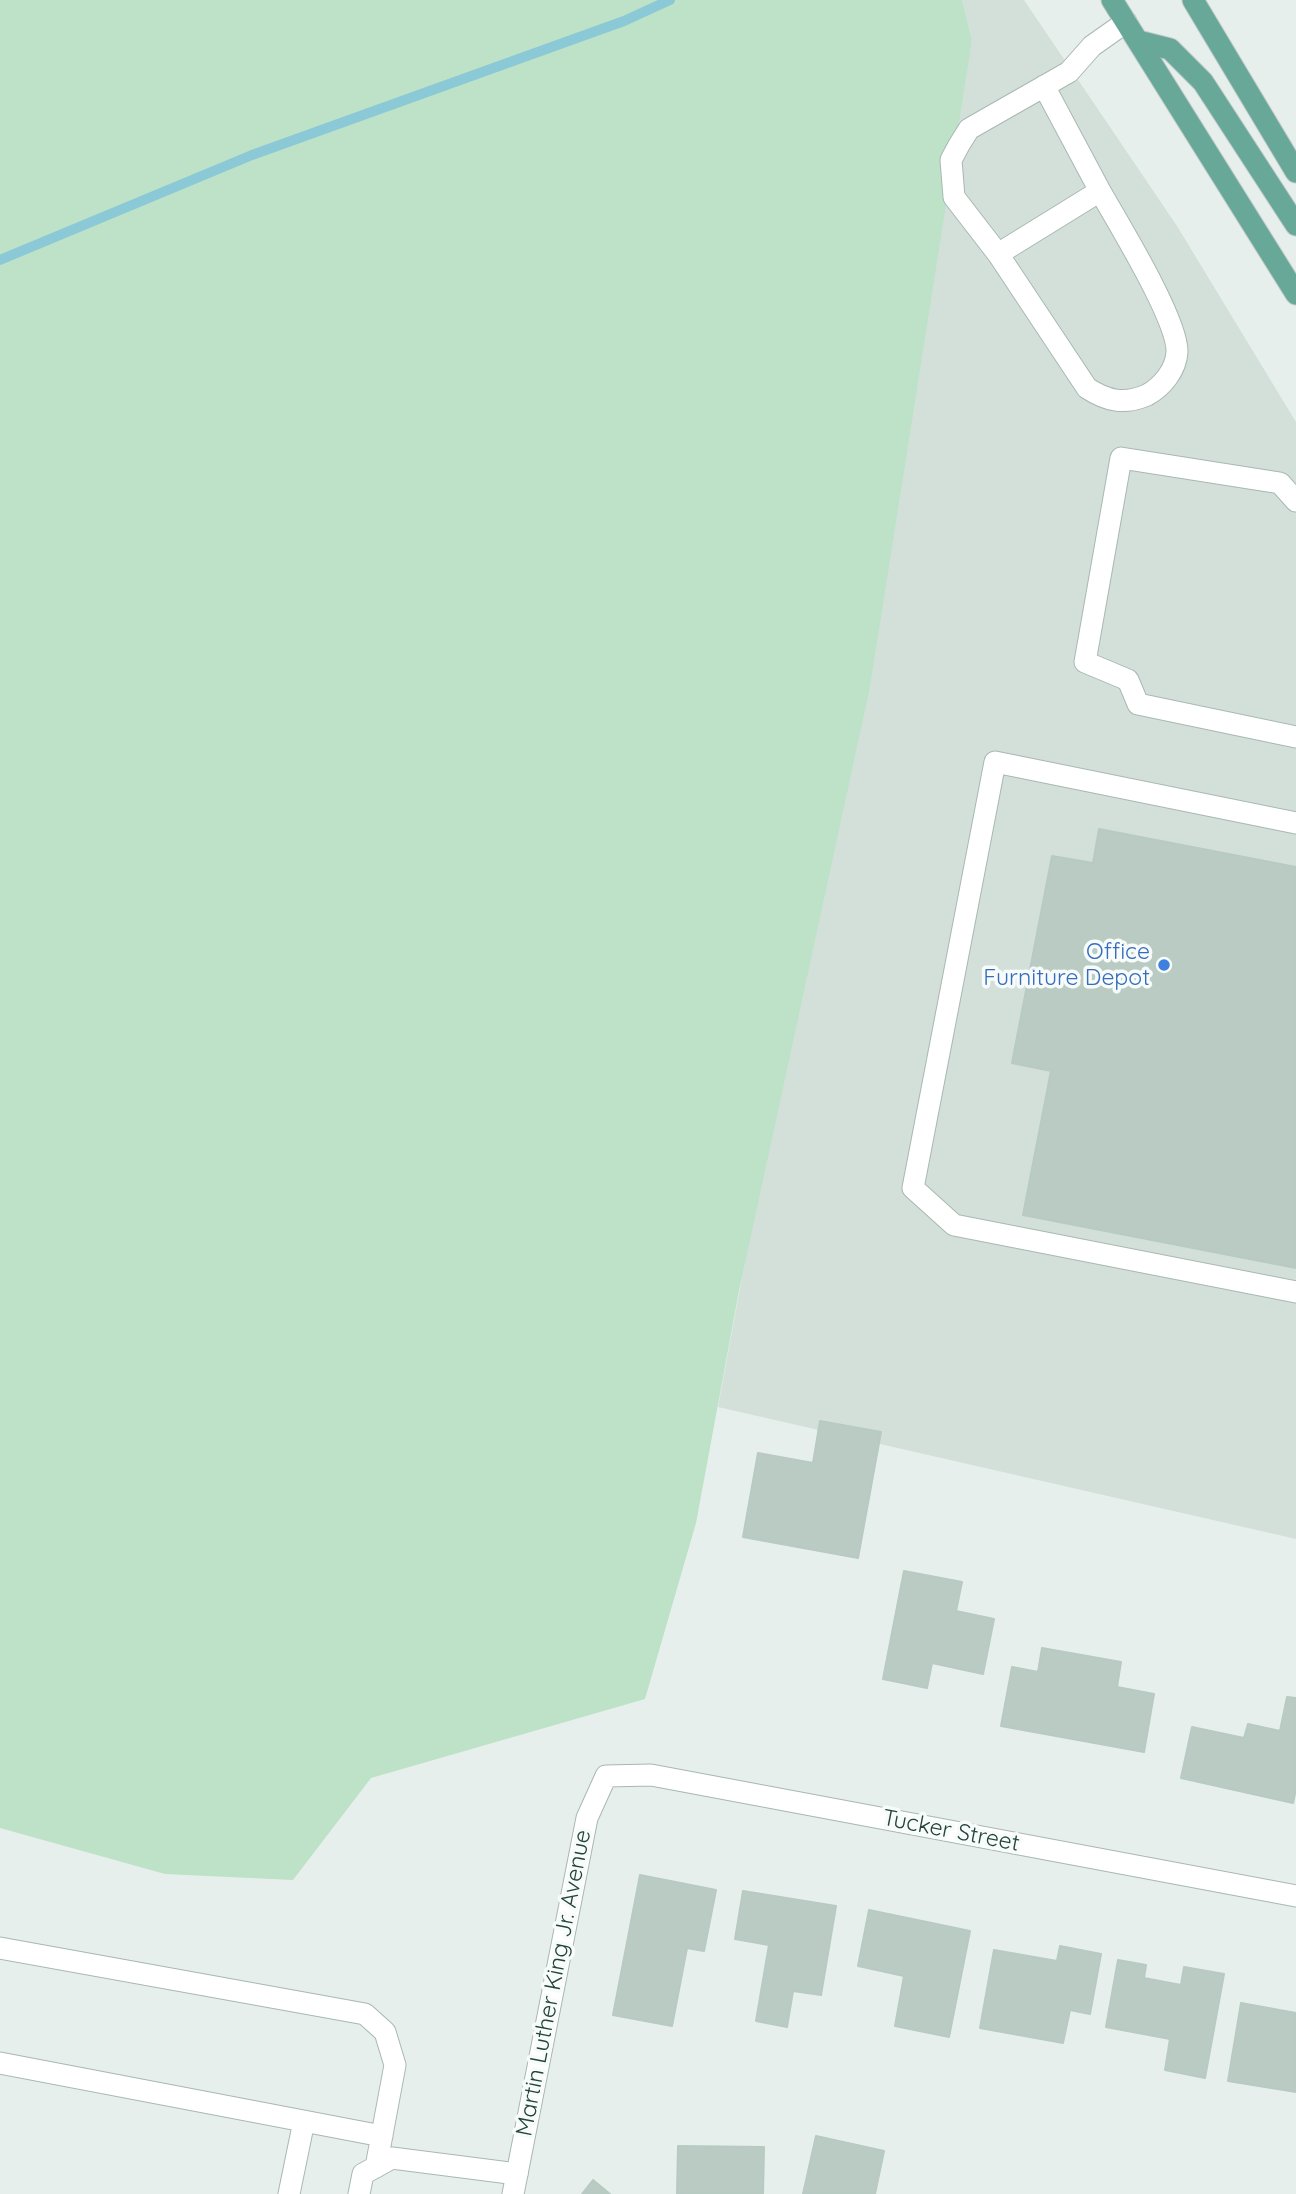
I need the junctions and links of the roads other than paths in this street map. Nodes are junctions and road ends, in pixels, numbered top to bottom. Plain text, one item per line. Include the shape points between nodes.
1 (1112, 0) edge
2 (1193, 0) edge
3 (1126, 22) junction
4 (1138, 41) junction
5 (1044, 86) junction
6 (1296, 172) edge
7 (1100, 191) junction
8 (1296, 225) edge
9 (998, 254) junction
10 (1296, 294) edge
11 (1296, 501) edge
12 (1296, 737) edge
13 (1296, 823) edge
14 (1296, 1292) edge
15 (606, 1776) joint
16 (1296, 1896) edge
17 (0, 1948) edge
18 (0, 2063) edge
19 (304, 2121) junction
20 (382, 2136) junction
21 (376, 2167) junction
22 (515, 2184) edge
23 (289, 2194) edge
24 (359, 2194) edge

1 - 3 main road
2 - 6 main road
3 - 4 main road
3 - 5 street via 1093,46 1069,72
4 - 8 main road via 1170,49 1203,82
4 - 10 main road
5 - 7 street
5 - 9 street via 969,130 951,160 954,197
7 - 9 street
7 - 9 street via 1147,275 1175,338 1172,371 1150,393 1128,402 1103,399 1087,388
11 - 12 street via 1280,483 1121,458 1084,662 1128,680 1138,704
13 - 14 street via 996,762 913,1188 954,1225
15 - 16 street, Tucker Street via 651,1775
15 - 22 street, Martin Luther King Jr. Avenue via 587,1818
17 - 20 street via 365,2014 385,2032 395,2065
18 - 19 street
19 - 20 street
19 - 23 street
20 - 21 street
21 - 22 street via 392,2158
21 - 24 street via 363,2174

